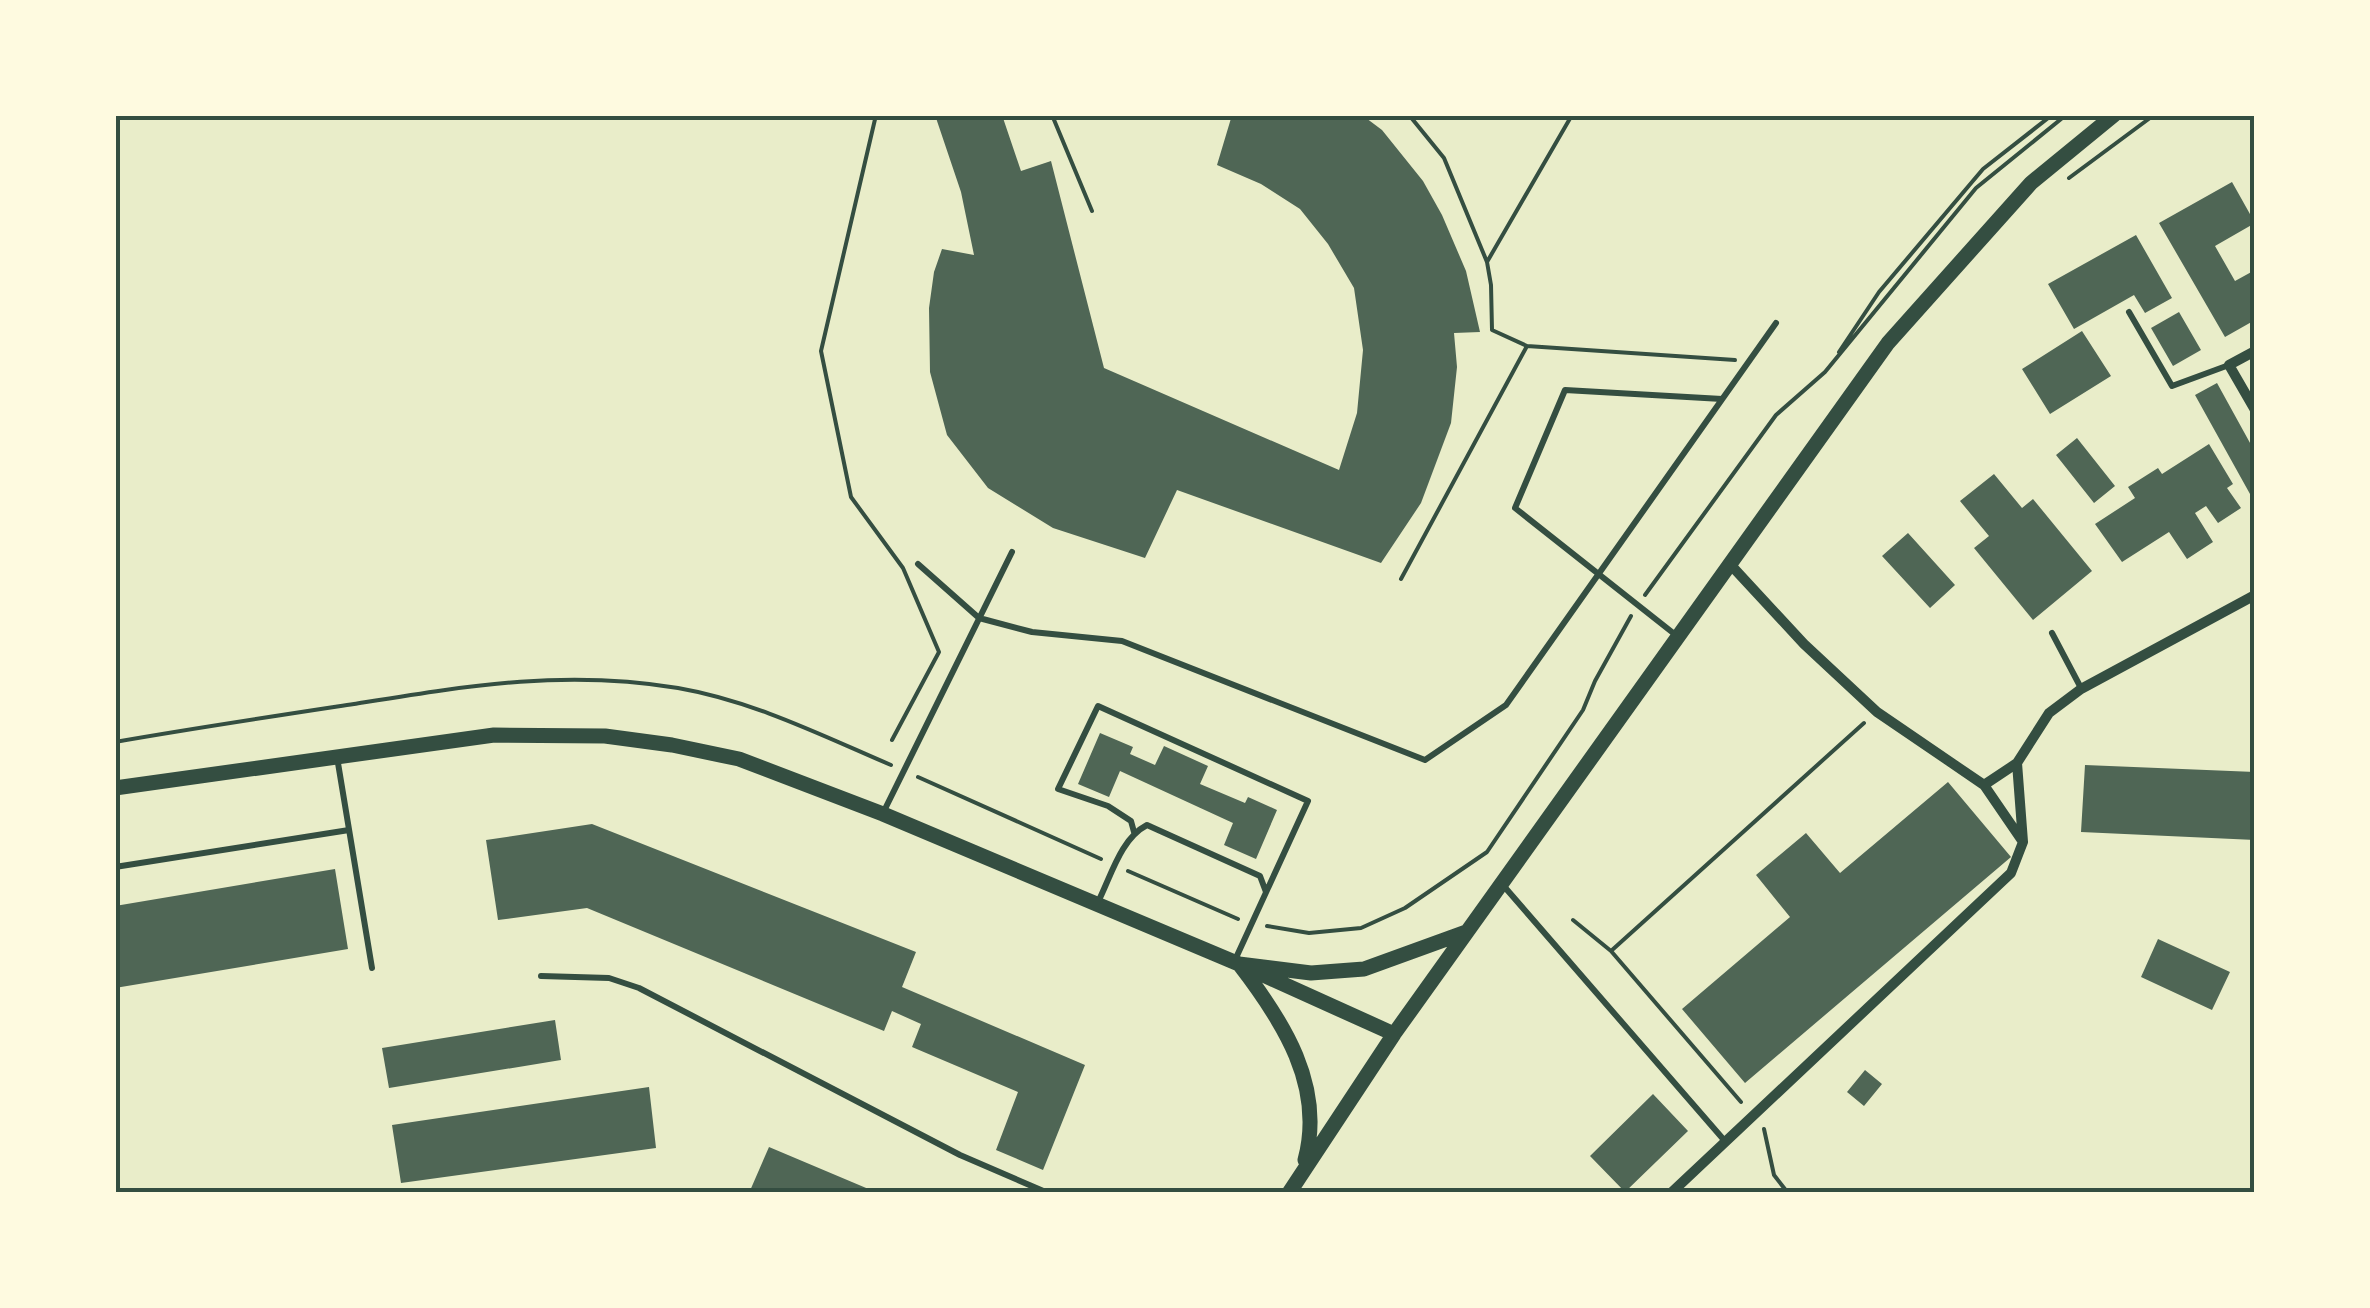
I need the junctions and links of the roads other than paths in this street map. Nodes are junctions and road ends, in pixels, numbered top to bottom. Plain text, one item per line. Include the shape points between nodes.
1 (2114, 115) edge
2 (2129, 312) dead end
3 (1776, 323) dead end
4 (2255, 351) edge
5 (2229, 365) junction
6 (1724, 399) junction
7 (2255, 410) edge
8 (1012, 552) dead end
9 (1729, 563) junction
10 (918, 564) dead end
11 (1598, 573) junction
12 (2255, 595) edge
13 (980, 618) junction
14 (2052, 633) dead end
15 (1677, 636) junction
16 (2081, 689) junction
17 (336, 756) junction
18 (2017, 763) junction
19 (1984, 785) junction
20 (115, 788) edge
21 (882, 814) junction
22 (350, 830) junction
23 (1134, 832) junction
24 (2023, 842) junction
25 (115, 867) edge
26 (1501, 883) junction
27 (1266, 893) junction
28 (1097, 905) junction
29 (1466, 932) junction
30 (1236, 964) junction
31 (372, 968) dead end
32 (541, 976) dead end
33 (1394, 1034) junction
34 (1724, 1140) junction
35 (1710, 1154) joint
36 (1298, 1177) junction
37 (1048, 1193) edge
38 (1288, 1193) edge
39 (1671, 1193) edge

1 - 9 main road via 2031,183 1936,285
2 - 5 lane via 2172,386
3 - 6 lane
4 - 5 street
5 - 7 street
6 - 11 lane
6 - 11 lane via 1565,390 1515,508
8 - 13 lane
9 - 15 main road
9 - 19 street via 1877,712
10 - 13 lane
11 - 13 lane via 1506,705 1425,760 1122,641 1032,632
11 - 15 lane
12 - 16 street
13 - 21 lane
14 - 16 lane
15 - 26 main road
16 - 18 street via 2050,713
17 - 20 main road
17 - 21 main road via 494,736 605,736 739,759
17 - 22 lane
18 - 19 street
18 - 24 street
19 - 24 street
21 - 28 main road
22 - 25 lane
22 - 31 lane
23 - 27 lane via 1147,825 1260,876
23 - 27 lane via 1131,820 1108,806 1058,789 1098,706 1308,801
23 - 28 lane
24 - 34 street via 2011,873
26 - 29 main road
26 - 34 lane
27 - 30 lane
28 - 30 main road
29 - 30 main road via 1353,970
29 - 33 main road
30 - 33 main road
30 - 36 main road via 1269,1002 1309,1094 1310,1141
32 - 37 lane via 609,978 639,988 960,1155
33 - 36 main road
34 - 35 lane
35 - 39 street
36 - 38 main road

